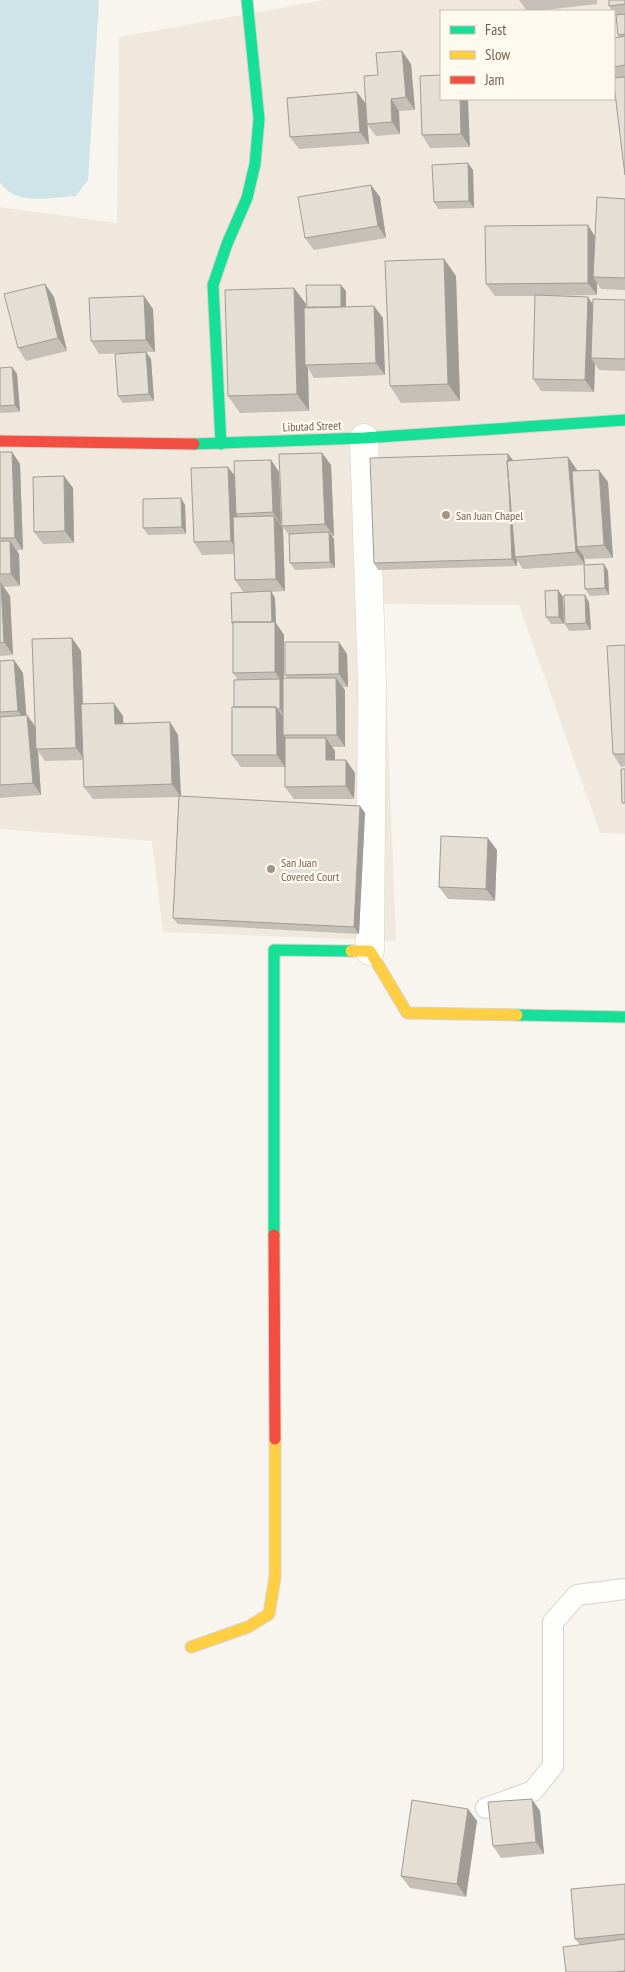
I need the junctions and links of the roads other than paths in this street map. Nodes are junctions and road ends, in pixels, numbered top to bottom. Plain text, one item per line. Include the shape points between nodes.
1 (246, 0) edge
2 (625, 420) edge
3 (364, 438) junction
4 (0, 441) edge
5 (221, 444) junction
6 (370, 951) junction
7 (625, 1017) edge
8 (625, 1589) edge
9 (191, 1647) dead end
10 (486, 1808) dead end

1 - 5 street via 259,119 247,198 213,284
2 - 3 street, Libutad Street
3 - 5 street, Libutad Street
3 - 6 street via 372,683
4 - 5 street, Libutad Street
6 - 7 street via 408,1013
6 - 9 street via 274,950 274,1577 269,1614 248,1628
8 - 10 lane via 577,1595 553,1622 553,1766 533,1791

